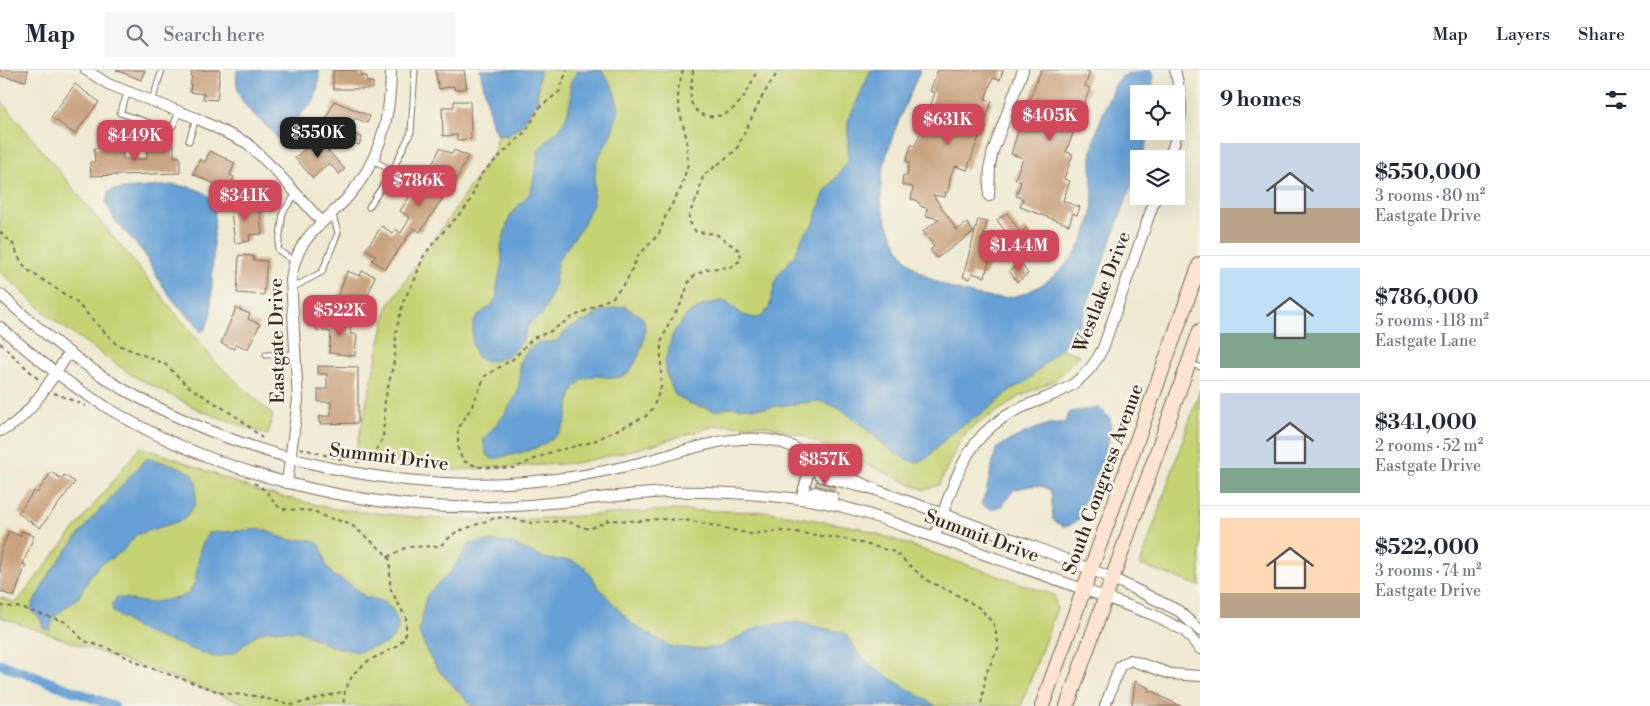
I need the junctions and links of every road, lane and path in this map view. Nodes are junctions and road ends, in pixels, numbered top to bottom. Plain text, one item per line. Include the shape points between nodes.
1 (86, 70) edge
2 (162, 70) edge
3 (391, 70) edge
4 (415, 70) edge
5 (567, 70) edge
6 (683, 70) edge
7 (693, 70) edge
8 (757, 70) edge
9 (779, 70) edge
10 (1023, 70) edge
11 (1175, 70) edge
12 (128, 92) junction
13 (152, 101) junction
14 (179, 111) junction
15 (196, 118) junction
16 (189, 141) dead end
17 (1172, 150) edge
18 (373, 160) junction
19 (392, 171) junction
20 (296, 194) junction
21 (989, 196) dead end
22 (1153, 205) edge
23 (369, 207) dead end
24 (332, 212) junction
25 (321, 221) junction
26 (0, 232) edge
27 (295, 262) junction
28 (1200, 264) edge
29 (292, 288) junction
30 (0, 294) edge
31 (0, 327) edge
32 (1200, 331) edge
33 (69, 353) junction
34 (296, 354) junction
35 (266, 356) dead end
36 (1194, 365) edge
37 (55, 372) junction
38 (0, 431) edge
39 (262, 438) dead end
40 (292, 447) junction
41 (290, 458) junction
42 (813, 460) junction
43 (343, 465) junction
44 (287, 482) junction
45 (801, 498) junction
46 (943, 514) junction
47 (934, 537) junction
48 (1091, 570) junction
49 (1112, 578) junction
50 (1084, 590) junction
51 (1105, 597) junction
52 (0, 606) edge
53 (1169, 606) junction
54 (1162, 619) junction
55 (1200, 631) edge
56 (1200, 649) edge
57 (1200, 676) edge
58 (345, 690) junction
59 (343, 706) edge
60 (981, 706) edge
61 (1042, 706) edge
62 (1067, 706) edge
63 (1106, 706) edge

1 - 12 street
2 - 13 lane
3 - 18 street, Eastgate Drive via 388,119
4 - 19 lane via 411,132
5 - 43 path via 559,92 540,107 526,131 482,173 468,205 423,257 416,279 403,302 396,332 383,438 369,457
6 - 9 path via 678,106 686,136 688,164 681,188 659,234 638,256 626,282 613,297 532,338 513,359 485,376 458,429 462,461 479,467 514,468 552,452 600,439 635,423 650,412 661,387 661,343 682,302 688,281 707,269 735,266 742,258 738,248 729,242 716,234 696,232 691,226 689,214 698,196 701,179 736,150
7 - 8 path via 691,103 698,112 715,116 723,116 735,108
10 - 21 street via 993,151
11 - 17 street via 1182,99 1179,129
12 - 13 street
12 - 14 lane via 120,113 153,124 173,126
13 - 14 street
14 - 15 street
15 - 16 lane
15 - 20 street via 247,143
18 - 19 lane
18 - 24 street, Eastgate Drive via 349,196
19 - 23 lane
20 - 25 street
20 - 27 lane via 282,212 278,250
22 - 46 street, Westlake Drive via 1103,348 1092,367 1072,387 1011,412 978,438 968,452
24 - 25 street, Eastgate Drive
24 - 29 lane via 338,234 322,272
25 - 27 street, Eastgate Drive via 303,241
26 - 39 path via 12,244 28,270 76,302 116,344 165,364 188,386 240,419
27 - 29 street, Eastgate Drive
28 - 48 main road, South Congress Avenue
29 - 34 street, Eastgate Drive
30 - 33 street, Summit Drive
31 - 37 street, Summit Drive
32 - 36 main road
33 - 37 street
33 - 41 street, Summit Drive via 158,407 238,441
34 - 35 lane
34 - 40 street, Eastgate Drive via 298,400
36 - 49 main road
37 - 38 street via 22,417
37 - 44 street, Summit Drive via 94,400 170,440
40 - 41 street, Eastgate Drive
40 - 43 path
41 - 43 street, Summit Drive
41 - 44 street, Eastgate Drive
42 - 43 street, Summit Drive via 791,446 740,439 607,471 520,482 402,480
42 - 45 street
42 - 46 street, Summit Drive via 825,472
44 - 45 street, Summit Drive via 361,498 448,507 533,505 668,492
45 - 47 street, Summit Drive via 847,508
46 - 47 street, Westlake Drive
46 - 48 street, Summit Drive
47 - 50 street, Summit Drive
48 - 49 street, Summit Drive
48 - 50 main road, South Congress Avenue
49 - 51 main road
49 - 53 street, Summit Drive
50 - 51 street, Summit Drive
50 - 61 main road, South Congress Avenue
51 - 54 street, Summit Drive
51 - 62 main road
52 - 58 path via 18,607 66,622 84,641 222,693 255,696 293,705
53 - 54 lane
53 - 55 street, Summit Drive
54 - 56 street, Summit Drive via 1184,631
57 - 63 street via 1171,674 1130,660 1120,666
58 - 59 path
58 - 60 path via 353,674 368,660 396,647 404,639 406,618 392,595 389,581 388,557 398,550 412,546 434,548 456,532 495,518 506,517 531,523 570,522 588,529 609,520 660,519 699,522 751,534 778,530 794,532 850,540 895,552 926,580 981,609 994,625 998,646 986,674

